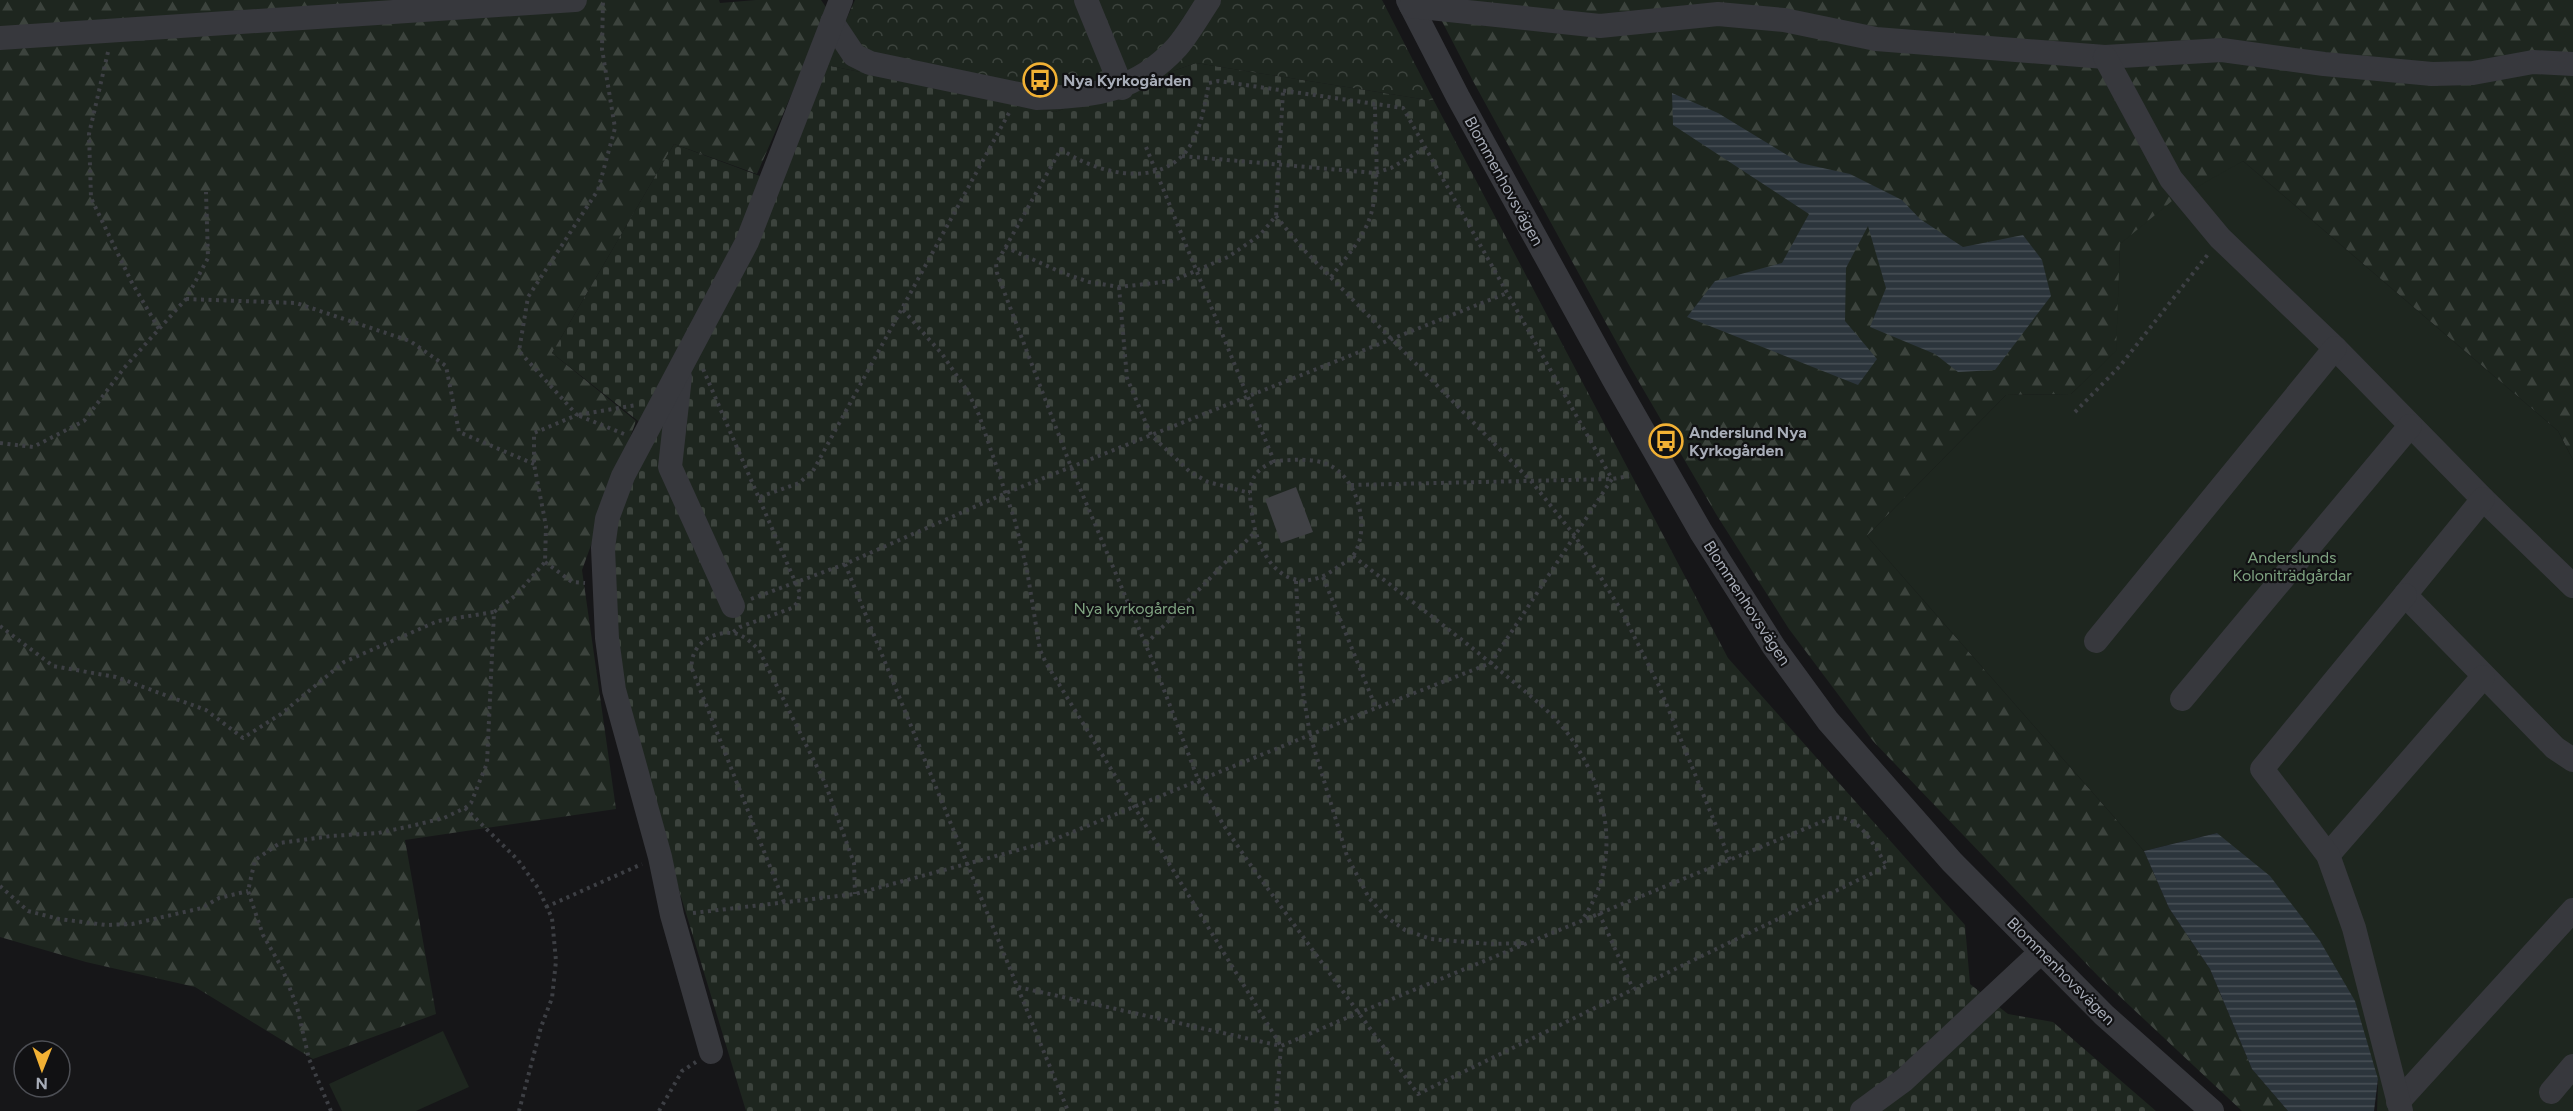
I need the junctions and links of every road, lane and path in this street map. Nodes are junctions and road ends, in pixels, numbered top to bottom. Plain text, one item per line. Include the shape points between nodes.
1 (575, 0) edge
2 (603, 0) edge
3 (1086, 0) edge
4 (1209, 0) edge
5 (1409, 3) edge
6 (837, 11) edge
7 (113, 30) junction
8 (0, 38) edge
9 (2105, 57) junction
10 (2573, 64) edge
11 (1122, 88) junction
12 (1283, 91) junction
13 (1019, 94) junction
14 (1375, 106) junction
15 (1146, 147) dead end
16 (1425, 148) junction
17 (1182, 156) junction
18 (1279, 164) junction
19 (1156, 170) junction
20 (1375, 173) junction
21 (206, 192) dead end
22 (1276, 216) junction
23 (2220, 238) junction
24 (1005, 248) junction
25 (1197, 271) junction
26 (1331, 277) junction
27 (1119, 287) junction
28 (1507, 293) junction
29 (186, 299) junction
30 (903, 310) junction
31 (159, 328) junction
32 (1391, 339) junction
33 (2335, 348) junction
34 (687, 355) junction
35 (1249, 396) junction
36 (662, 400) junction
37 (2075, 412) dead end
38 (577, 415) junction
39 (2410, 426) junction
40 (1151, 435) junction
41 (641, 441) junction
42 (0, 443) edge
43 (1274, 461) junction
44 (534, 464) junction
45 (1071, 467) junction
46 (1629, 476) dead end
47 (1612, 479) junction
48 (1531, 481) junction
49 (1351, 485) junction
50 (1006, 493) junction
51 (1250, 493) junction
52 (760, 497) junction
53 (2483, 500) junction
54 (1254, 533) junction
55 (1575, 536) junction
56 (1353, 556) junction
57 (545, 562) junction
58 (845, 564) junction
59 (1323, 577) junction
60 (1296, 581) junction
61 (796, 582) junction
62 (603, 585) junction
63 (2573, 586) edge
64 (2405, 595) junction
65 (734, 606) joint
66 (494, 612) junction
67 (0, 627) edge
68 (733, 633) junction
69 (2096, 641) dead end
70 (1146, 644) junction
71 (1491, 663) junction
72 (2483, 677) junction
73 (2182, 699) dead end
74 (1376, 708) junction
75 (1310, 735) junction
76 (2573, 760) edge
77 (1199, 782) junction
78 (1134, 806) junction
79 (465, 808) junction
80 (2328, 855) junction
81 (660, 857) junction
82 (1730, 860) junction
83 (967, 863) junction
84 (0, 886) edge
85 (248, 891) junction
86 (855, 894) junction
87 (784, 902) junction
88 (546, 907) junction
89 (2573, 910) edge
90 (1599, 914) junction
91 (672, 915) junction
92 (1581, 921) junction
93 (1528, 942) junction
94 (2042, 952) junction
95 (1018, 987) junction
96 (1633, 989) junction
97 (1358, 1012) junction
98 (1281, 1046) junction
99 (711, 1052) joint
100 (2573, 1066) edge
101 (2551, 1092) dead end
102 (2400, 1107) edge
103 (331, 1111) edge
104 (519, 1111) edge
105 (659, 1111) edge
106 (1068, 1111) edge
107 (1276, 1111) edge
108 (1862, 1111) edge
109 (2212, 1111) edge

1 - 7 street
2 - 38 path via 602,49 615,128 598,190 528,297 519,351
3 - 11 street
4 - 11 street via 1178,46 1153,69
5 - 9 street via 1600,26 1718,14 1784,20 1876,39
5 - 94 street, Blommenhovsvägen via 1614,380 1701,532 1774,647 1827,721 1868,769 1952,862
6 - 13 street via 854,55 870,63
6 - 34 street via 747,242
7 - 8 street
7 - 31 path via 89,134 91,198 131,281
9 - 10 street via 2222,50 2432,75 2473,73 2533,62
9 - 23 street via 2172,179
11 - 13 street via 1057,98
12 - 14 path
12 - 17 path via 1209,83 1199,127
12 - 18 path
13 - 30 path
14 - 16 path via 1403,108
14 - 20 path
15 - 19 path
16 - 20 path
16 - 28 path
17 - 18 path
17 - 19 path
18 - 20 path
18 - 22 path
19 - 24 path via 1111,171 1089,165 1061,149
19 - 25 path
20 - 26 path via 1374,206 1367,226
21 - 29 path via 208,258
22 - 25 path via 1260,235 1228,257
22 - 26 path
23 - 33 street
23 - 37 path via 2120,366
24 - 27 path via 1089,282
24 - 45 path via 996,264 997,273
25 - 27 path via 1172,281
25 - 35 path
26 - 32 path
27 - 40 path via 1127,378
28 - 32 path
28 - 47 path
29 - 31 path
29 - 44 path via 296,303 410,341 446,366 459,432
30 - 50 path via 942,354 968,392 980,415
30 - 52 path via 813,471 799,483
31 - 42 path via 84,421 33,447
32 - 35 path
32 - 48 path
33 - 39 street
33 - 69 street
34 - 36 street
34 - 52 path
34 - 65 street via 670,466
35 - 40 path
35 - 43 path
36 - 38 path
36 - 41 street
38 - 41 path
38 - 44 path via 534,433
39 - 53 street
39 - 73 street
40 - 45 path
40 - 51 path via 1189,471 1209,482
41 - 62 street via 606,519
43 - 49 path via 1303,459 1326,463 1341,472
43 - 51 path via 1260,469 1252,480
44 - 57 path via 546,526
45 - 50 path
45 - 70 path
46 - 47 path
47 - 48 path
47 - 55 path
48 - 49 path
48 - 55 path
49 - 56 path via 1361,510 1361,531
50 - 58 path
50 - 78 path via 1027,570 1040,650
51 - 54 path
52 - 61 path
53 - 63 street
53 - 64 street
54 - 60 path via 1277,571
54 - 70 path
55 - 71 path
55 - 82 path via 1621,610 1659,686
56 - 59 path
56 - 71 path
57 - 62 path via 572,582
57 - 66 path via 516,595
58 - 61 path
58 - 83 path
59 - 60 path
59 - 74 path
60 - 75 path via 1301,680
61 - 65 path
61 - 68 path via 800,593 792,608
62 - 81 street via 614,690
64 - 72 street
64 - 80 street via 2262,769
66 - 67 path via 438,621 344,662 281,714 243,738 206,710 116,677 53,666
66 - 79 path via 487,764 471,803
68 - 86 path via 748,639 759,650 825,783 854,862
68 - 87 path via 704,640 695,649 692,669
70 - 77 path
71 - 74 path
71 - 92 path via 1534,699 1573,740 1594,779 1607,826 1606,854 1602,883
72 - 76 street via 2555,748
72 - 80 street
74 - 75 path
75 - 77 path
75 - 93 path via 1347,856 1369,898 1385,916 1405,930 1431,939 1491,944
77 - 78 path
77 - 97 path via 1252,867
78 - 83 path via 1048,842
78 - 98 path
79 - 85 path via 444,818 378,833 280,843 255,860
79 - 88 path via 518,860
80 - 102 street via 2354,928
81 - 88 path
81 - 91 street
82 - 90 path
82 - 96 path via 1842,816 1855,821 1887,866
83 - 86 path
83 - 95 path
84 - 85 path via 28,911 106,925 132,924 202,908 219,898
85 - 103 path via 263,935 286,977 309,1059
86 - 87 path
87 - 91 path
88 - 104 path via 552,918 556,961 552,998
89 - 102 street
90 - 92 path
90 - 96 path
91 - 99 street
92 - 93 path
93 - 97 path
94 - 108 street via 1904,1080
94 - 109 street, Blommenhovsvägen via 2104,1015
95 - 98 path
95 - 106 path
96 - 97 path via 1418,1094
97 - 98 path
98 - 107 path
99 - 105 path via 682,1071
100 - 101 street

